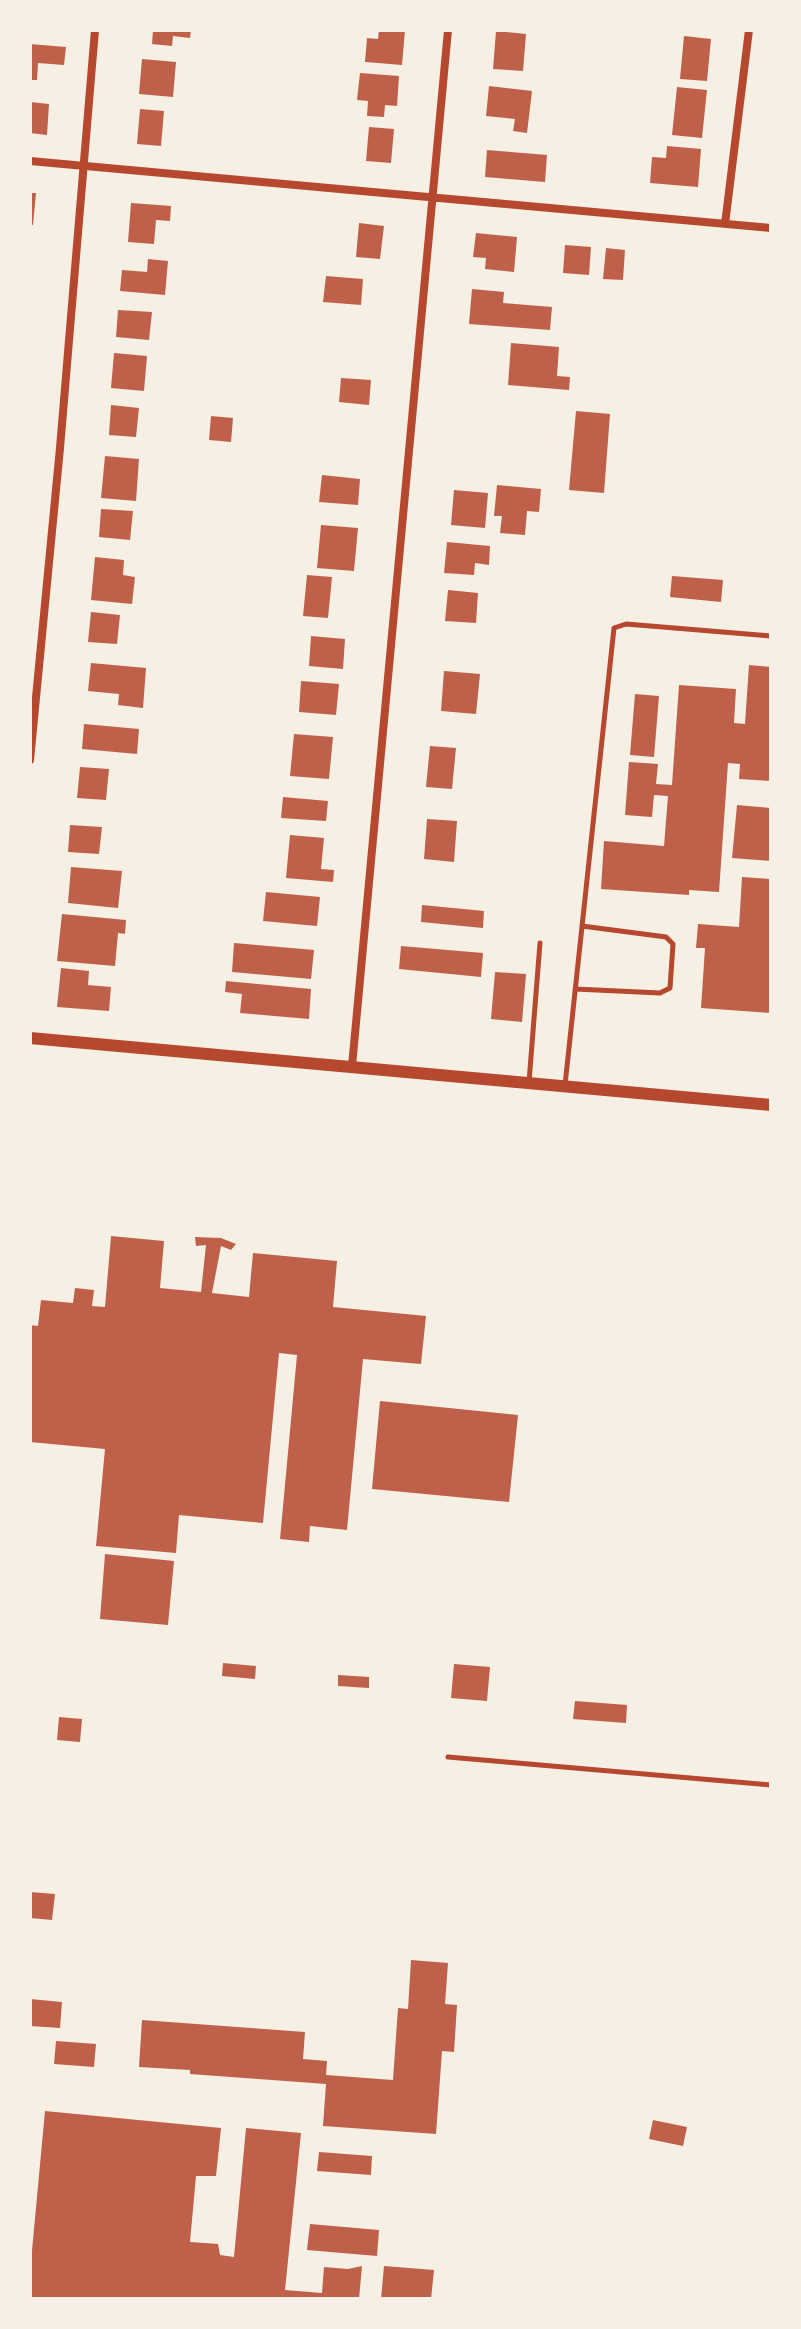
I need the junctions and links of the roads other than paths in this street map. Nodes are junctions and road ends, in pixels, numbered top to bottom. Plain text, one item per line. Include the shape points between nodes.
1 (95, 30) edge
2 (448, 30) edge
3 (749, 30) edge
4 (30, 161) edge
5 (84, 167) junction
6 (431, 197) junction
7 (725, 224) junction
8 (771, 228) edge
9 (771, 636) edge
10 (30, 760) edge
11 (582, 926) junction
12 (540, 943) dead end
13 (575, 989) junction
14 (30, 1038) edge
15 (352, 1066) junction
16 (529, 1083) junction
17 (565, 1086) junction
18 (771, 1105) edge
19 (448, 1757) dead end
20 (771, 1785) edge

1 - 5 street
2 - 6 street
3 - 7 street
4 - 5 street
5 - 6 street
5 - 10 street
6 - 7 street
6 - 15 street
7 - 8 street
9 - 11 lane via 626,624 614,628
11 - 13 lane
11 - 13 lane via 666,937 673,944 670,988 660,993
12 - 16 lane
13 - 17 lane
14 - 15 street
15 - 16 street
16 - 17 street
17 - 18 street
19 - 20 lane

